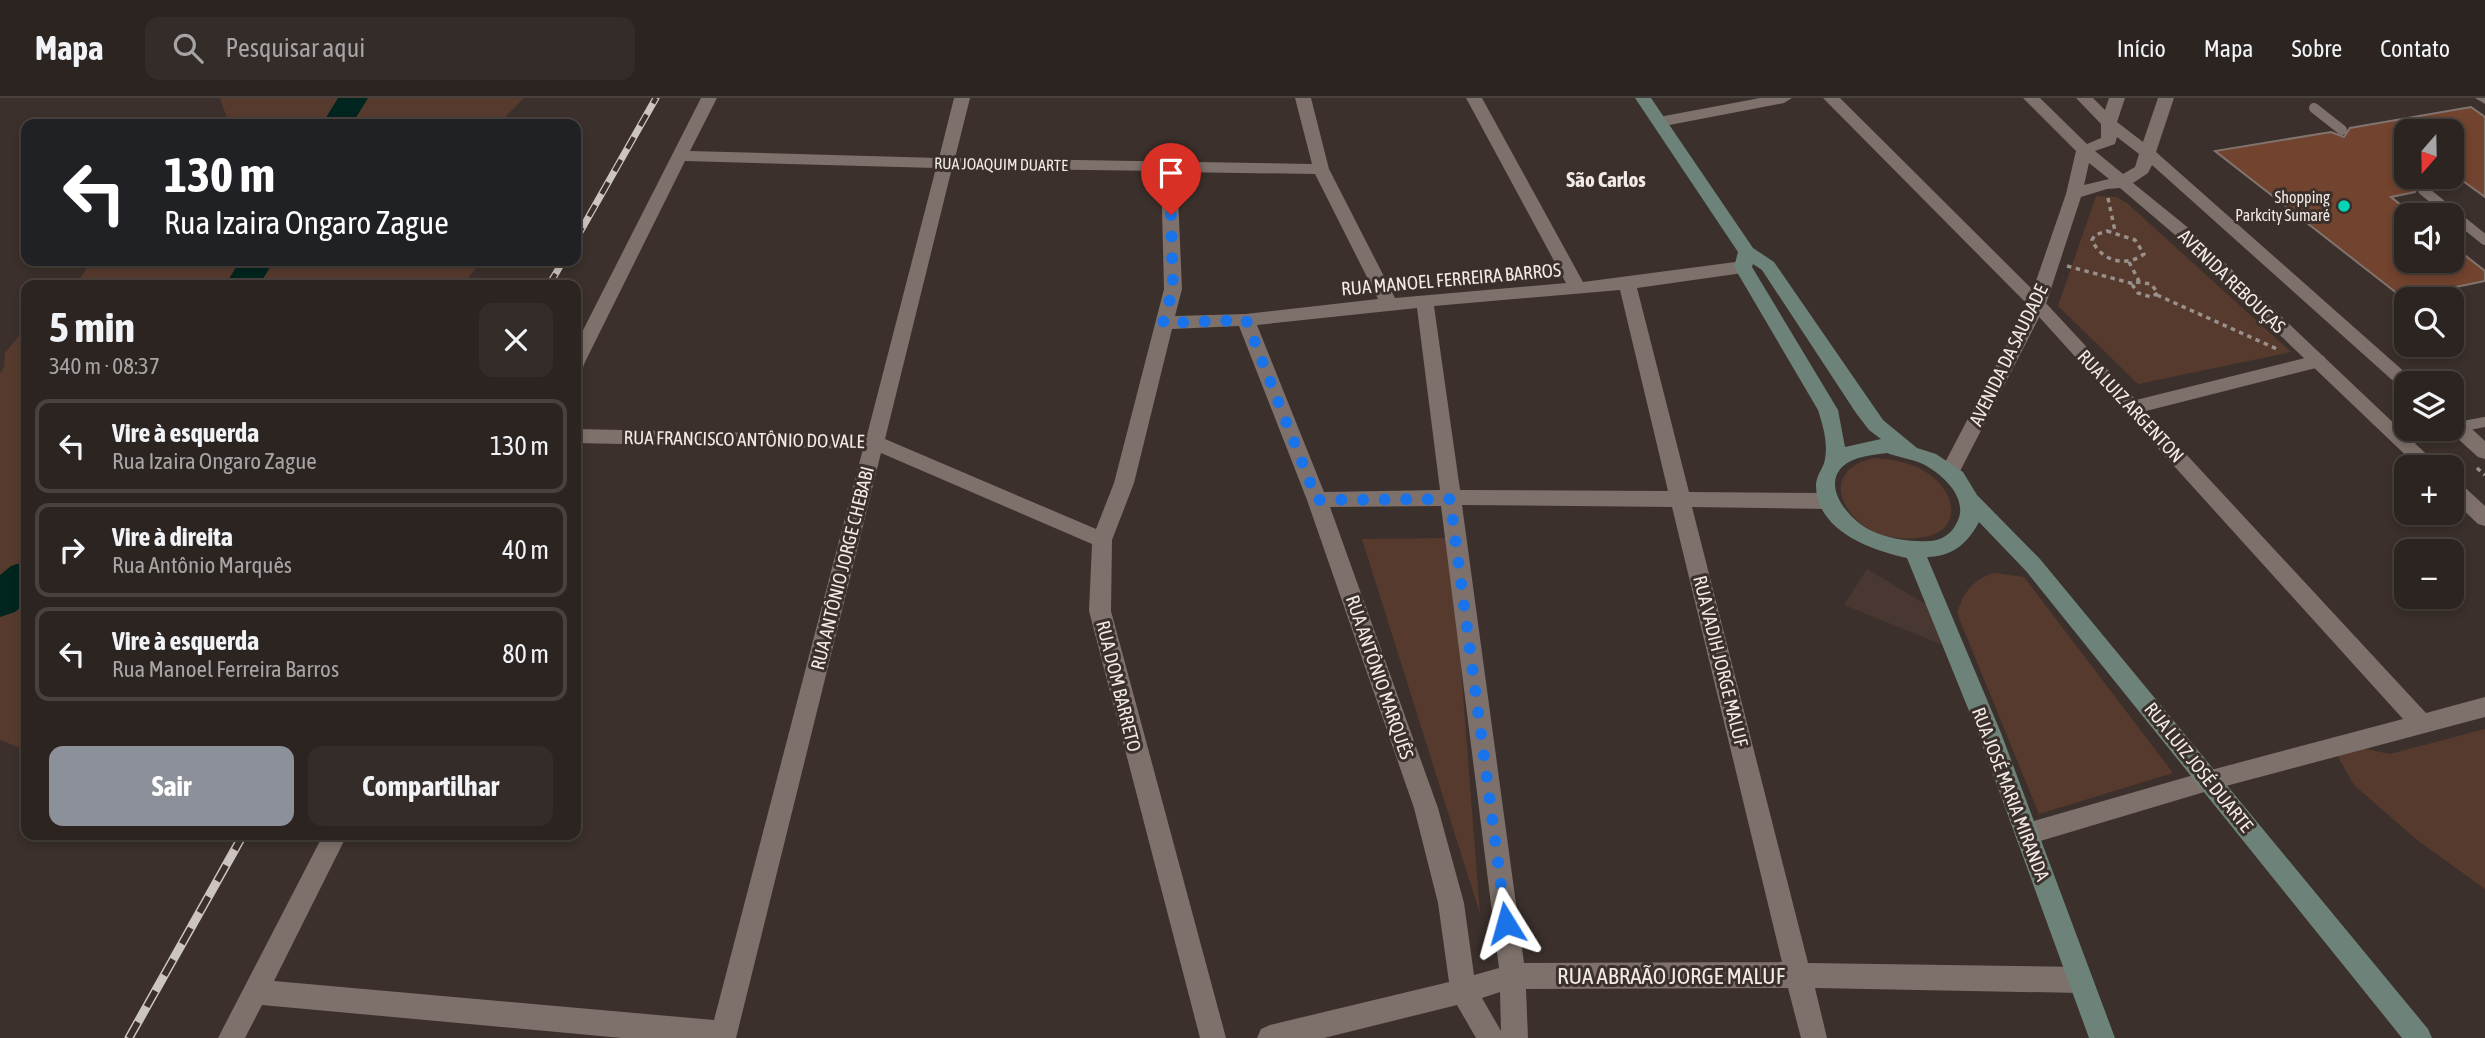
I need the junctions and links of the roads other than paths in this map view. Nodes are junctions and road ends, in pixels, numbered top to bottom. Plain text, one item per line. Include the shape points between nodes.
1 (709, 98) edge
2 (962, 98) edge
3 (1303, 98) edge
4 (1474, 98) edge
5 (1643, 98) edge
6 (1784, 98) edge
7 (1831, 98) edge
8 (2031, 98) edge
9 (2084, 98) edge
10 (2117, 98) edge
11 (2166, 98) edge
12 (2314, 108) dead end
13 (1658, 122) junction
14 (2109, 123) junction
15 (2342, 130) dead end
16 (2084, 150) junction
17 (2148, 153) junction
18 (681, 156) junction
19 (947, 163) junction
20 (1169, 166) junction
21 (1321, 169) junction
22 (2113, 183) junction
23 (2423, 190) dead end
24 (2074, 194) junction
25 (2197, 199) junction
26 (2153, 206) junction
27 (2485, 240) edge
28 (1745, 260) junction
29 (1627, 284) junction
30 (1578, 289) junction
31 (1425, 302) junction
32 (1389, 304) junction
33 (2037, 304) junction
34 (1246, 320) junction
35 (1163, 323) junction
36 (581, 352) edge
37 (2312, 362) junction
38 (2394, 371) edge
39 (2133, 407) junction
40 (2485, 422) edge
41 (2464, 423) edge
42 (2464, 432) edge
43 (581, 436) edge
44 (874, 442) junction
45 (2484, 449) edge
46 (1908, 450) junction
47 (2417, 455) edge
48 (1835, 460) junction
49 (1950, 472) junction
50 (2464, 498) edge
51 (1450, 499) junction
52 (1681, 499) junction
53 (1317, 500) junction
54 (1828, 501) junction
55 (1971, 501) junction
56 (2485, 518) edge
57 (1102, 540) junction
58 (1914, 553) junction
59 (2485, 707) edge
60 (2421, 723) junction
61 (2211, 780) junction
62 (2027, 834) junction
63 (332, 840) edge
64 (1798, 975) junction
65 (1513, 976) junction
66 (2080, 980) junction
67 (1463, 991) junction
68 (255, 992) junction
69 (724, 1036) edge
70 (231, 1038) edge
71 (1213, 1038) edge
72 (1270, 1038) edge
73 (1491, 1038) edge
74 (1514, 1038) edge
75 (1814, 1038) edge
76 (2102, 1038) edge
77 (2419, 1038) edge

1 - 18 street
2 - 19 street, RUA ANTÔNIO JORGE CHEBABI
3 - 21 street
4 - 30 street
5 - 13 main road
6 - 13 street
7 - 33 street, RUA LUIZ ARGENTON
8 - 16 street, AVENIDA REBOUÇAS
9 - 14 street, AVENIDA REBOUÇAS
10 - 14 street
11 - 17 street
12 - 15 lane
13 - 28 main road
14 - 16 street via 2109,141
14 - 17 street, AVENIDA REBOUÇAS
16 - 22 street, AVENIDA REBOUÇAS
16 - 24 street, AVENIDA DA SAUDADE
17 - 22 street via 2142,170
17 - 25 street, AVENIDA REBOUÇAS
18 - 19 street, RUA JOAQUIM DUARTE
18 - 36 street
19 - 20 street, RUA JOAQUIM DUARTE
19 - 44 street, RUA ANTÔNIO JORGE CHEBABI
20 - 21 street, RUA JOAQUIM DUARTE
20 - 35 street, RUA DOM BARRETO via 1174,264 1173,289
21 - 32 street
22 - 24 street
22 - 26 street, AVENIDA REBOUÇAS
23 - 27 lane
24 - 33 street, AVENIDA DA SAUDADE
25 - 26 street
25 - 38 street, AVENIDA REBOUÇAS
26 - 37 street, AVENIDA REBOUÇAS
28 - 29 street, RUA MANOEL FERREIRA BARROS
28 - 46 main road via 1768,266 1877,425
28 - 48 main road via 1828,410
29 - 30 street, RUA MANOEL FERREIRA BARROS
29 - 52 street, RUA VADIH JORGE MALUF
30 - 31 street, RUA MANOEL FERREIRA BARROS
31 - 32 street, RUA MANOEL FERREIRA BARROS
31 - 51 street
32 - 34 street, RUA MANOEL FERREIRA BARROS
33 - 39 street, RUA LUIZ ARGENTON
33 - 49 street, AVENIDA DA SAUDADE
34 - 35 street, RUA MANOEL FERREIRA BARROS
34 - 53 street, RUA ANTÔNIO MARQUÊS
35 - 57 street, RUA DOM BARRETO via 1124,483
37 - 39 street
37 - 47 street, AVENIDA REBOUÇAS
39 - 60 street, RUA LUIZ ARGENTON
40 - 41 lane
42 - 45 street
43 - 44 street, RUA FRANCISCO ANTÔNIO DO VALE
44 - 57 street, RUA FRANCISCO ANTÔNIO DO VALE
44 - 69 street, RUA ANTÔNIO JORGE CHEBABI
46 - 48 main road via 1867,447
46 - 49 main road
48 - 54 main road via 1825,485
49 - 55 main road
50 - 56 street
51 - 52 street
51 - 53 street
51 - 65 street
52 - 54 street
52 - 64 street, RUA VADIH JORGE MALUF
53 - 67 street, RUA ANTÔNIO MARQUÊS via 1426,808 1451,903
54 - 58 main road via 1858,534
55 - 58 main road via 1967,531 1954,542
55 - 61 main road, RUA LUIZ JOSÉ DUARTE via 2033,565
57 - 71 street, RUA DOM BARRETO via 1100,611
58 - 62 main road, RUA JOSÉ MARIA MIRANDA
59 - 60 street
60 - 61 street
61 - 62 street
61 - 77 main road, RUA LUIZ JOSÉ DUARTE
62 - 66 main road, RUA JOSÉ MARIA MIRANDA
63 - 68 street
64 - 65 street, RUA ABRAÃO JORGE MALUF
64 - 66 street, RUA ABRAÃO JORGE MALUF
64 - 75 street, RUA VADIH JORGE MALUF
65 - 67 street, RUA ABRAÃO JORGE MALUF
65 - 74 street
66 - 76 main road, RUA JOSÉ MARIA MIRANDA
67 - 72 street, RUA ABRAÃO JORGE MALUF
67 - 73 street, RUA ANTÔNIO MARQUÊS
68 - 69 street
68 - 70 street

